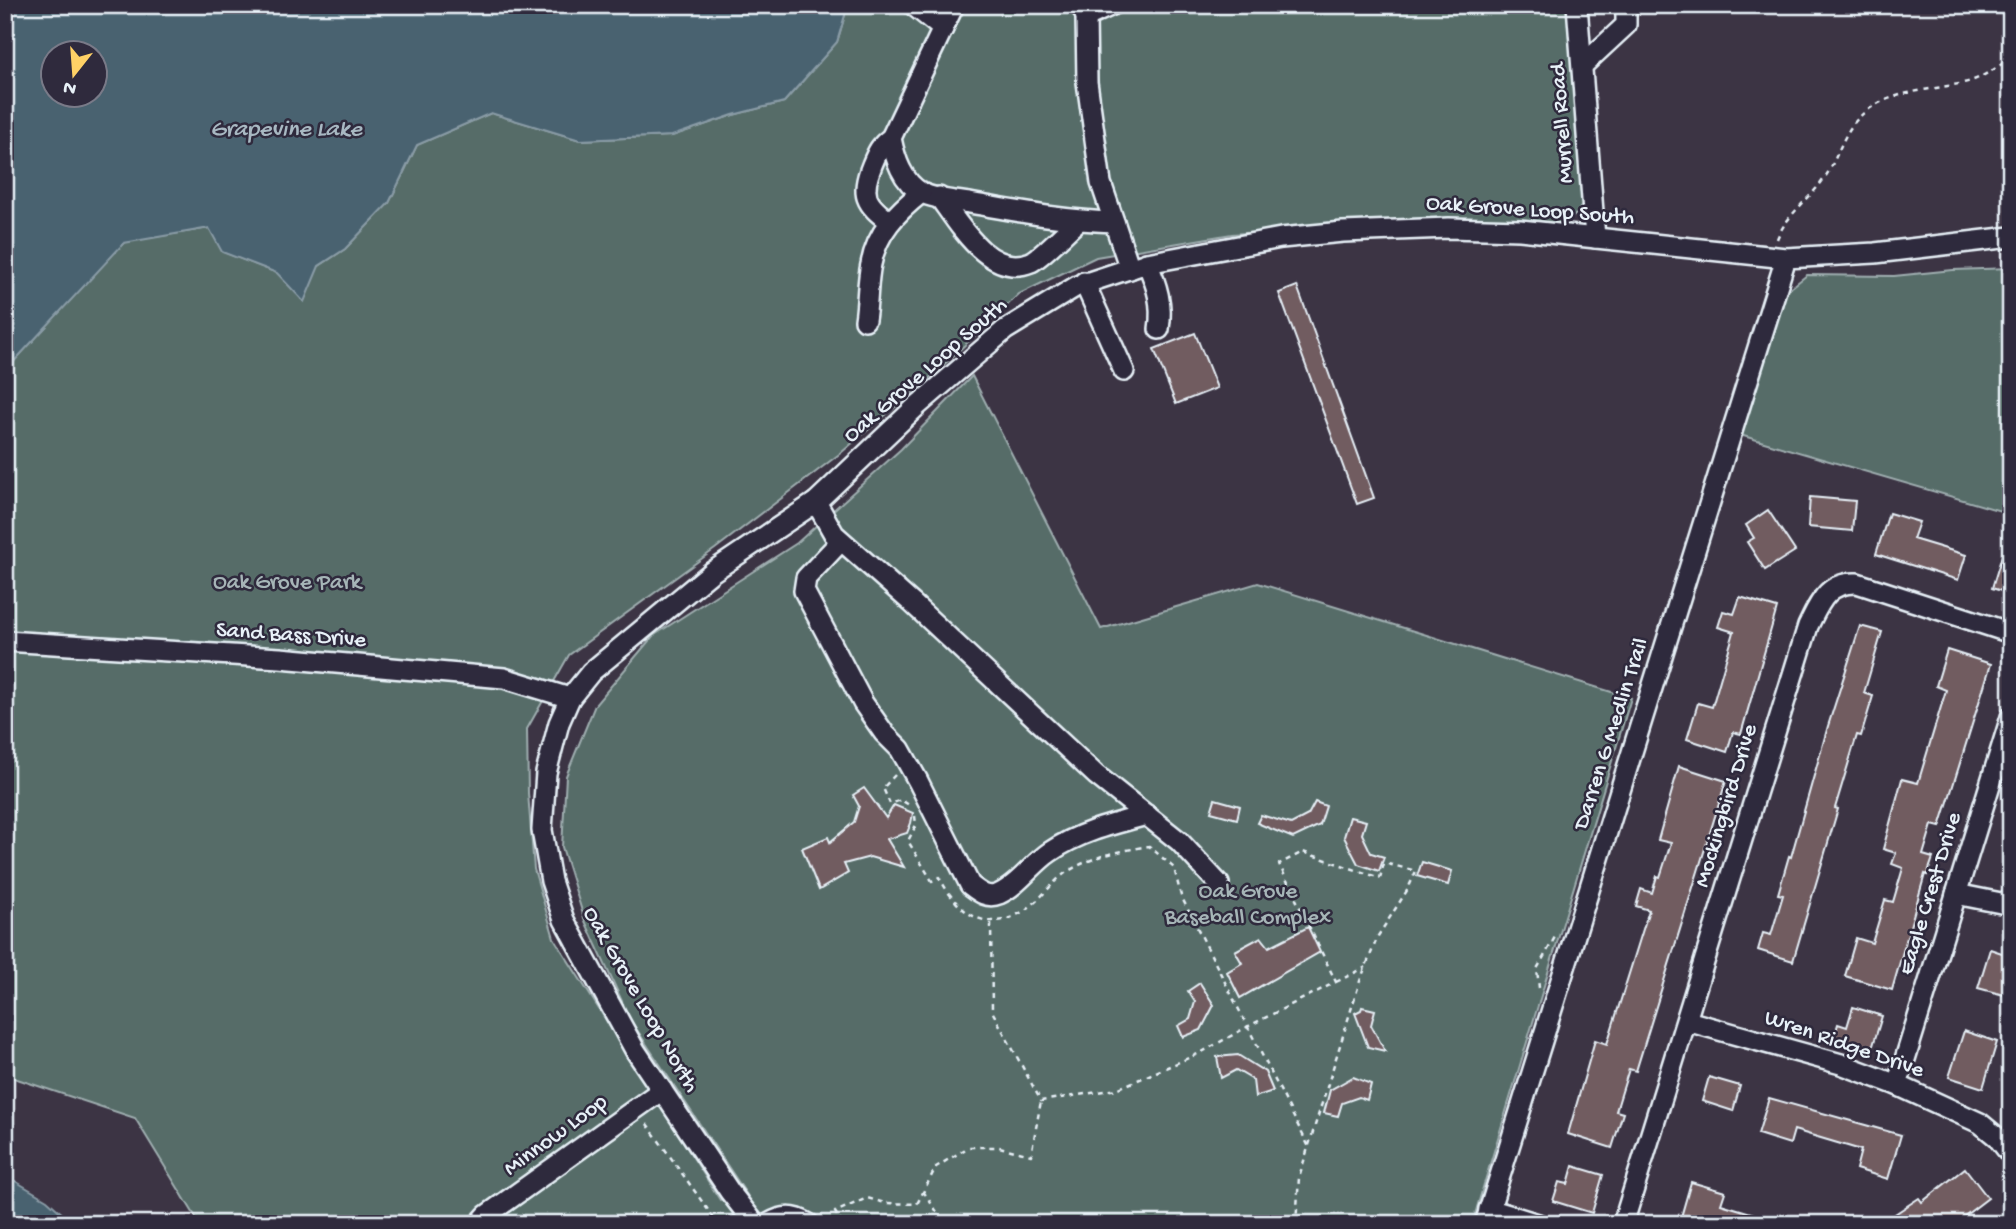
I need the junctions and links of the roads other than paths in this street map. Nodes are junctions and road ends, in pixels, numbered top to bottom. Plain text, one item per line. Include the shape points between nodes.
1 (913, 5) edge
2 (954, 5) edge
3 (1112, 5) edge
4 (1577, 5) edge
5 (1626, 5) edge
6 (1083, 11) edge
7 (943, 29) junction
8 (1583, 65) junction
9 (891, 138) junction
10 (930, 195) junction
11 (890, 222) junction
12 (1077, 222) junction
13 (1114, 222) junction
14 (2011, 237) edge
15 (1595, 238) junction
16 (1780, 253) junction
17 (1139, 266) junction
18 (1084, 282) junction
19 (865, 320) dead end
20 (1159, 329) dead end
21 (1124, 371) dead end
22 (817, 502) junction
23 (841, 541) junction
24 (2011, 632) edge
25 (5, 641) edge
26 (570, 698) junction
27 (2011, 717) edge
28 (1147, 815) junction
29 (1219, 884) dead end
30 (1956, 894) junction
31 (2011, 905) edge
32 (1687, 1021) junction
33 (1897, 1085) junction
34 (662, 1090) junction
35 (2011, 1155) edge
36 (1487, 1216) edge
37 (479, 1224) edge
38 (755, 1224) edge
39 (768, 1224) edge
40 (809, 1224) edge
41 (1538, 1224) edge
42 (1623, 1224) edge

1 - 7 street
2 - 7 street
3 - 6 street
4 - 8 street, Murrell Road
5 - 8 street via 1626,25
6 - 13 street via 1101,183
7 - 9 street
8 - 15 street, Murrell Road
9 - 10 street via 906,179
9 - 11 street via 881,145 864,186 867,201
10 - 11 street via 899,211
10 - 12 street
10 - 12 street via 972,243 1008,265 1032,261
11 - 19 street via 880,234 870,264
12 - 13 street
13 - 17 street
14 - 16 street, Oak Grove Loop South via 1875,253
15 - 16 street, Oak Grove Loop South
15 - 17 street, Oak Grove Loop South via 1520,230 1385,229 1281,238
16 - 36 street, Darren G Medlin Trail via 1708,514
17 - 18 street, Oak Grove Loop South
17 - 20 street via 1157,285
18 - 21 street
18 - 22 street, Oak Grove Loop South via 1005,330
22 - 23 street via 826,524
22 - 26 street, Oak Grove Loop South via 712,572 600,664
23 - 28 street via 1096,775
23 - 28 street via 806,578 804,591 863,703 900,749 970,885 983,895 997,895 1074,838
24 - 32 street, Mockingbird Drive via 1857,583 1842,582 1831,588 1808,626
25 - 26 street, Sand Bass Drive via 504,678
26 - 34 street, Oak Grove Loop North via 546,773 542,830 551,881 564,920 589,969
27 - 30 street, Eagle Crest Drive
28 - 29 street
30 - 31 street
30 - 33 street, Eagle Crest Drive
32 - 33 street, Wren Ridge Drive via 1841,1064
32 - 42 street, Mockingbird Drive
33 - 35 street, Wren Ridge Drive via 1980,1123
34 - 37 street, Minnow Loop
34 - 38 street, Oak Grove Loop North
36 - 41 street
39 - 40 street via 780,1216

